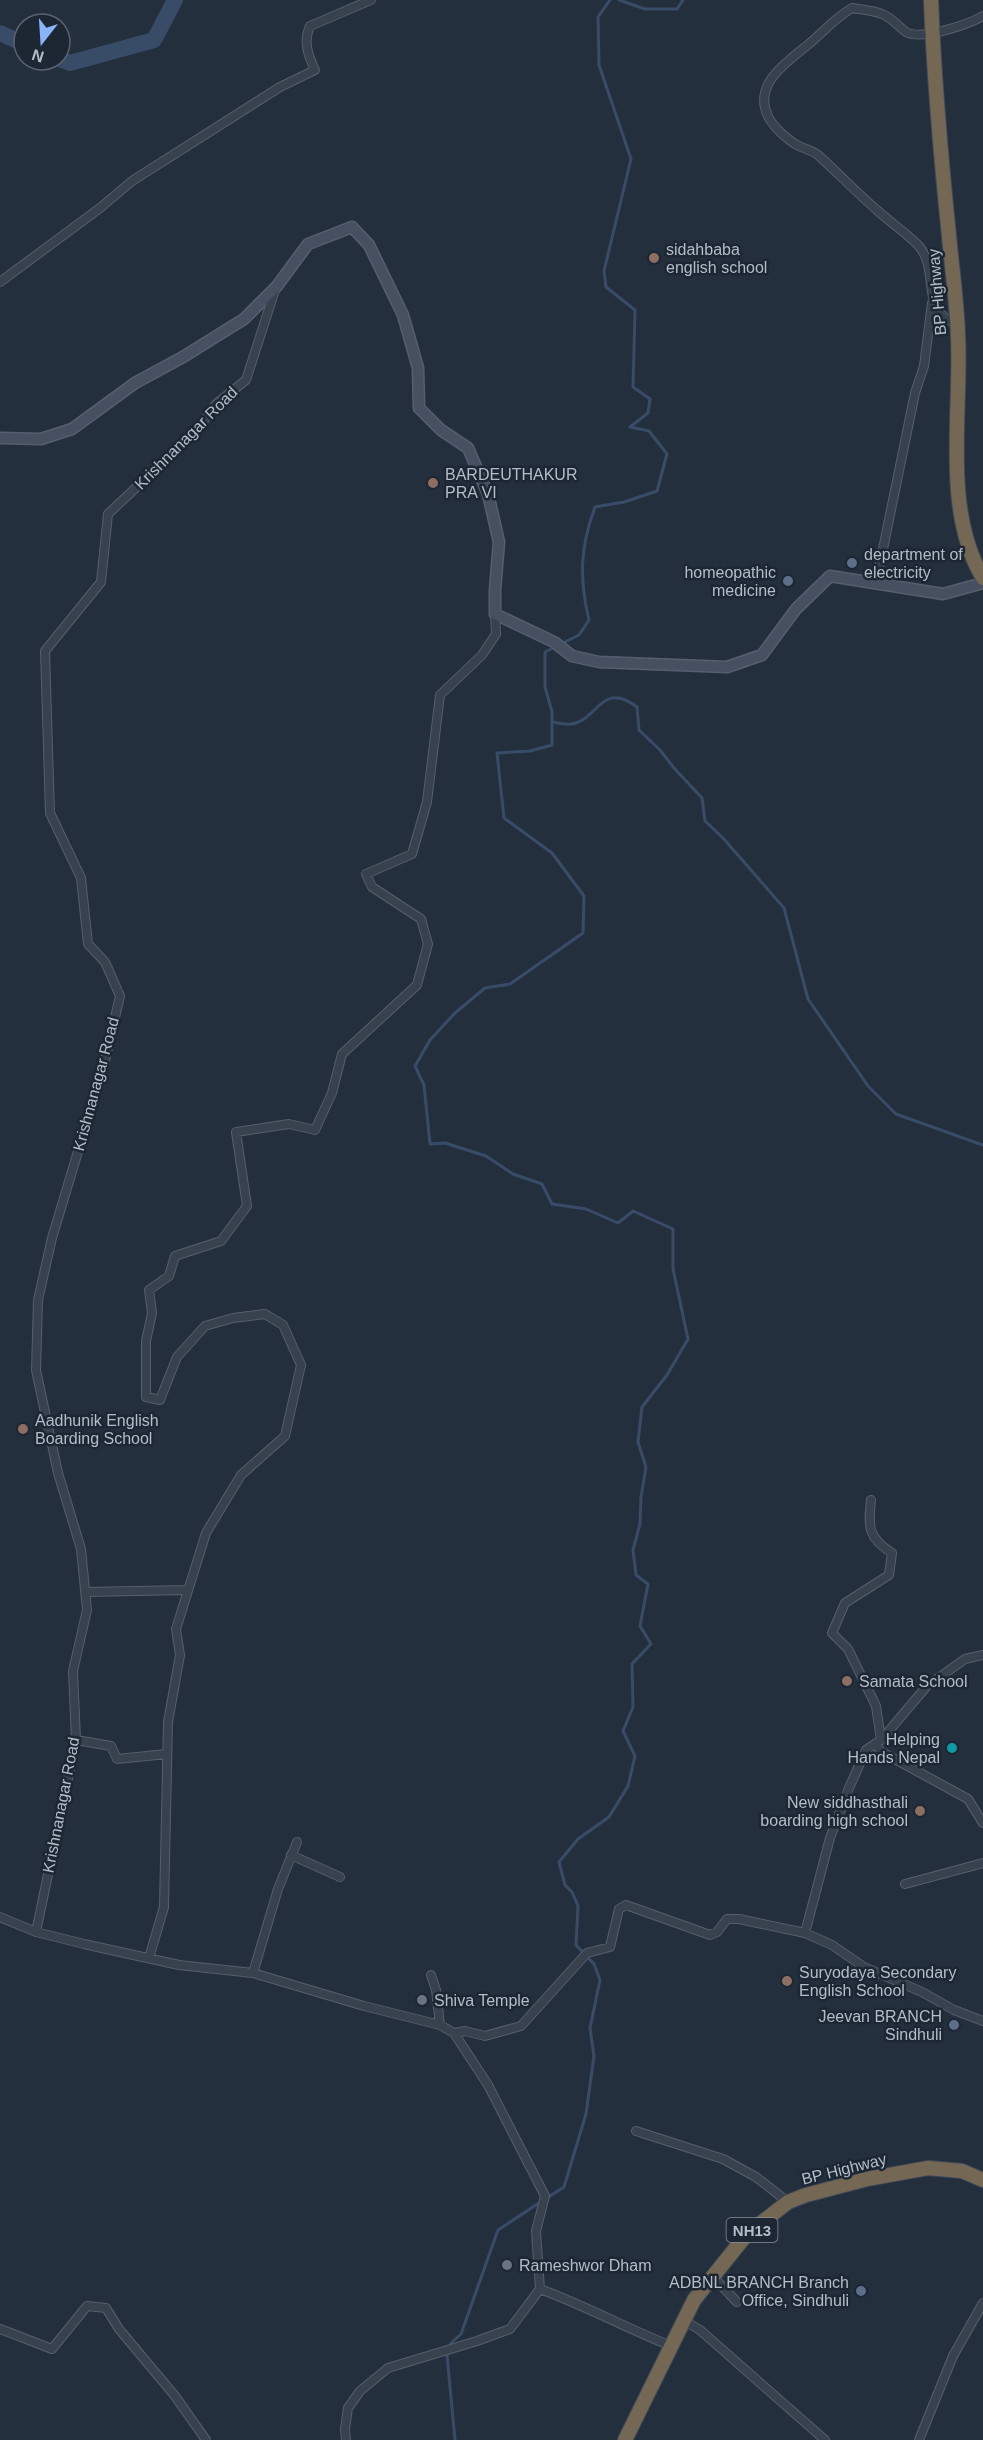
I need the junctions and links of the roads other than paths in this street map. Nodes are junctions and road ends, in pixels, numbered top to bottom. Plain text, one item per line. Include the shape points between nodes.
1 (371, 0) edge
2 (931, 0) edge
3 (983, 16) edge
4 (932, 33) junction
5 (0, 282) edge
6 (277, 286) junction
7 (932, 303) junction
8 (957, 324) junction
9 (0, 438) edge
10 (983, 578) edge
11 (876, 583) junction
12 (983, 583) edge
13 (495, 614) junction
14 (871, 1500) dead end
15 (188, 1590) junction
16 (85, 1592) junction
17 (983, 1655) edge
18 (76, 1740) junction
19 (878, 1742) junction
20 (167, 1754) junction
21 (983, 1823) edge
22 (297, 1842) dead end
23 (291, 1855) junction
24 (983, 1863) edge
25 (340, 1877) dead end
26 (905, 1884) dead end
27 (0, 1917) edge
28 (36, 1932) junction
29 (805, 1933) junction
30 (149, 1958) junction
31 (253, 1973) junction
32 (431, 1975) dead end
33 (983, 2021) edge
34 (440, 2025) junction
35 (454, 2032) junction
36 (636, 2131) dead end
37 (983, 2180) edge
38 (788, 2202) junction
39 (712, 2277) junction
40 (540, 2289) junction
41 (736, 2302) dead end
42 (983, 2303) edge
43 (683, 2320) junction
44 (0, 2330) edge
45 (671, 2346) junction
46 (206, 2440) edge
47 (346, 2440) edge
48 (625, 2440) edge
49 (825, 2440) edge
50 (919, 2440) edge

1 - 5 street via 309,27 305,37 315,70 280,87 132,182
2 - 4 highway, BP Highway
3 - 4 street
4 - 7 street via 907,32 882,13 852,8 782,65 765,93 768,117 783,133 817,154 918,245 930,273
4 - 8 highway, BP Highway
6 - 9 street via 244,319 135,383 72,429 41,439
6 - 13 street via 308,244 352,227 369,245 403,315 418,368 419,408 441,430 468,448 488,494 499,542
6 - 16 street, Krishnanagar Road via 246,380 216,404 196,431 108,514 101,582 45,651 50,813 81,878 88,944 105,962 120,996 38,1300 36,1370 58,1473 81,1549
7 - 8 street
7 - 11 street via 924,366
8 - 10 highway, BP Highway via 960,504 969,545
11 - 12 street via 943,594
11 - 13 street via 830,576 796,609 762,655 727,667 599,662 572,656 554,642
13 - 15 street via 496,634 482,655 440,695 427,802 412,854 366,874 372,887 421,919 428,944 417,985 342,1054 332,1093 315,1130 289,1124 236,1132 247,1206 221,1241 175,1256 169,1276 149,1290 152,1313 146,1341 146,1397 160,1400 177,1357 205,1326 233,1318 265,1314 283,1325 302,1365 285,1436 241,1475 206,1533
14 - 19 street via 871,1535 892,1553 889,1575 845,1603 832,1632 848,1649 876,1706
15 - 16 street
15 - 20 street via 176,1629 180,1655 168,1722
16 - 18 street, Krishnanagar Road via 87,1610 73,1671
17 - 19 street via 965,1659 935,1679
18 - 20 street via 111,1746 117,1759
18 - 28 street, Krishnanagar Road
19 - 21 street via 880,1751 968,1799
19 - 29 street via 866,1750 849,1788 830,1838
20 - 30 street via 164,1907
22 - 23 street
23 - 25 street
23 - 31 street
24 - 26 street
27 - 28 street
28 - 30 street
29 - 33 street via 832,1945 864,1967
29 - 35 street via 727,1919 710,1935 626,1905 619,1909 610,1947 587,1953 521,2026 485,2036
30 - 31 street via 202,1969
31 - 34 street
32 - 34 street
34 - 35 street
35 - 40 street via 488,2085 545,2196 536,2231
36 - 38 street via 723,2159 756,2177
37 - 38 highway, BP Highway / NH13 via 962,2171 928,2168 867,2179
38 - 39 highway, BP Highway / NH13 via 747,2234
39 - 41 street
39 - 43 highway, BP Highway / NH13
40 - 45 street
40 - 47 street via 510,2329 388,2368 360,2391 348,2408
42 - 50 street via 953,2356
43 - 45 highway, BP Highway / NH13
43 - 49 street
44 - 46 street via 52,2349 87,2306 106,2308
45 - 48 highway, BP Highway / NH13

